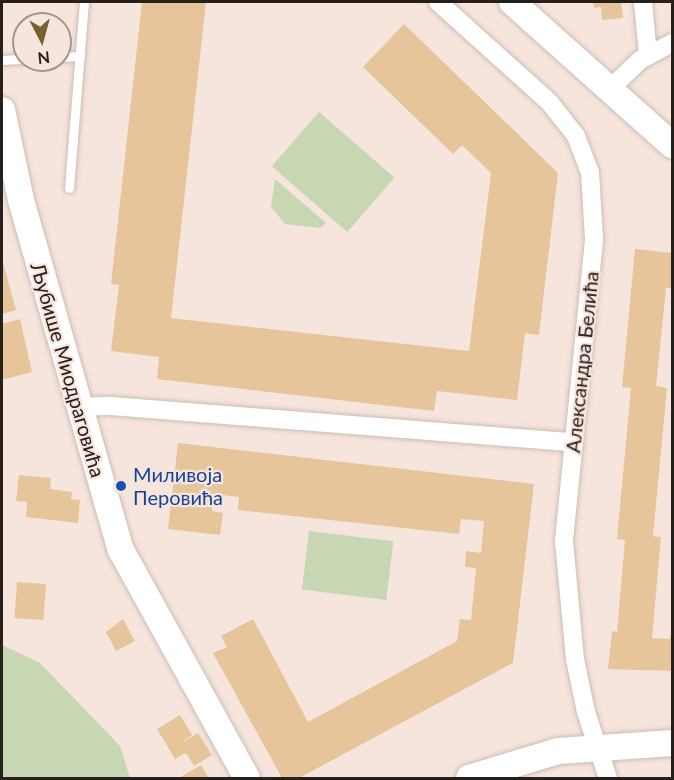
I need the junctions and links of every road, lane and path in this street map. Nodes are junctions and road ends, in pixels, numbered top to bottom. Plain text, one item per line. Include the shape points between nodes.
1 (84, 2) edge
2 (438, 2) edge
3 (512, 2) edge
4 (643, 2) edge
5 (672, 43) edge
6 (648, 55) junction
7 (72, 56) edge
8 (80, 56) junction
9 (611, 88) junction
10 (2, 110) edge
11 (672, 145) edge
12 (69, 188) dead end
13 (78, 407) junction
14 (572, 442) junction
15 (672, 743) edge
16 (595, 746) junction
17 (247, 778) edge
18 (469, 778) edge
19 (608, 778) edge

1 - 8 lane
2 - 14 street, Александра Белића via 550,103 576,136 590,172 594,240
3 - 9 street
4 - 6 street
5 - 6 street
6 - 9 street
7 - 8 lane
8 - 12 lane
9 - 11 street
10 - 13 street, Љубише Миодраговића via 21,200
13 - 14 street via 111,406
13 - 17 street, Љубише Миодраговића via 130,572
14 - 16 street, Александра Белића via 564,541 570,628
15 - 16 street
16 - 18 street via 543,754
16 - 19 street, Александра Белића

